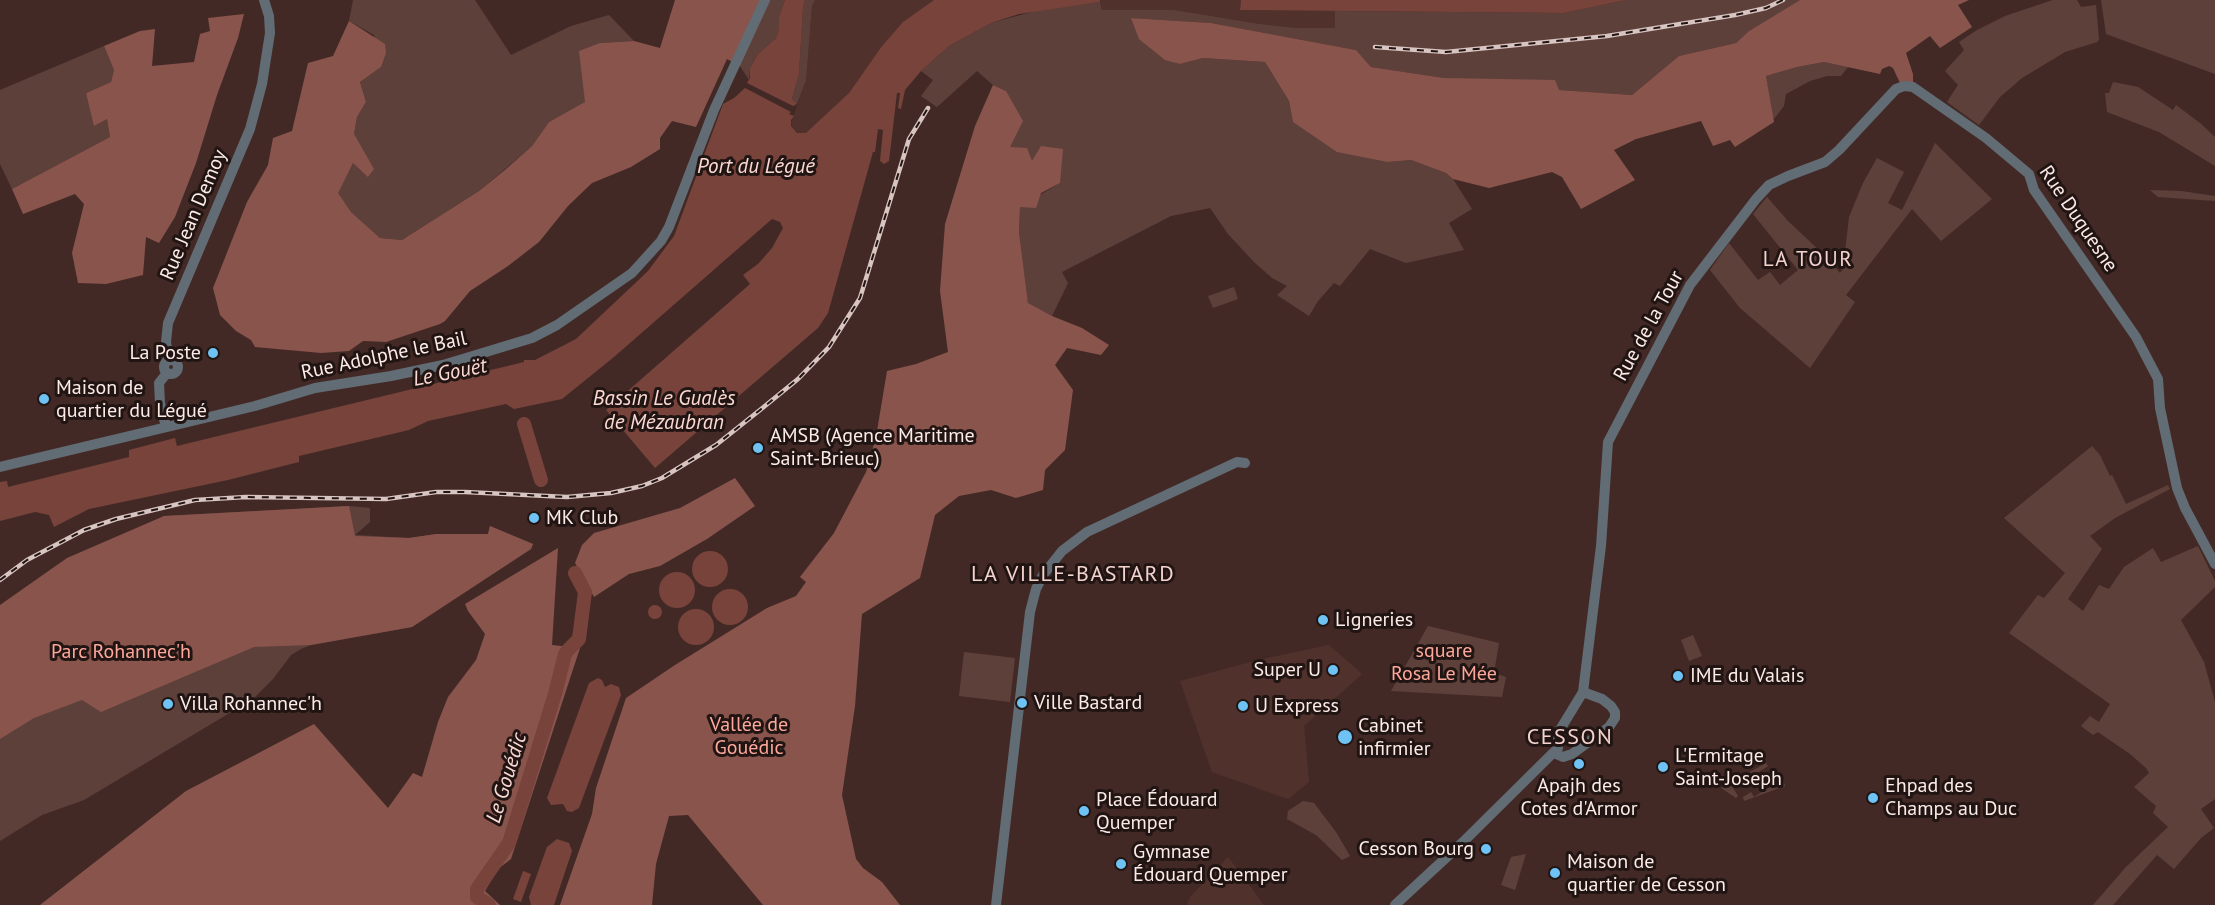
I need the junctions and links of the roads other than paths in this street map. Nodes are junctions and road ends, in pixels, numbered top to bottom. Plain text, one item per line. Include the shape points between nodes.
1 (264, 0) edge
2 (765, 0) edge
3 (1896, 89) joint
4 (166, 427) junction
5 (1245, 463) dead end
6 (0, 467) edge
7 (2215, 564) edge
8 (1583, 692) junction
9 (1554, 753) junction
10 (996, 905) edge
11 (1395, 905) edge

1 - 4 street, Rue Jean Demoy via 270,33 250,129 168,323 169,360 164,367 167,373 159,383
2 - 4 street, Rue Adolphe le Bail via 714,110 669,226 632,273 532,338 443,365 315,388
3 - 7 street, Rue Duquesne via 1912,87 1986,138 2029,174 2034,190 2136,337 2158,379 2160,408 2177,488
3 - 8 street, Rue de la Tour via 1825,162 1769,185 1756,199 1690,285 1608,442 1601,546
4 - 6 street, Rue Adolphe le Bail
5 - 10 street via 1237,462 1087,532 1052,562 1036,589 1030,612
8 - 9 street via 1558,733
8 - 9 street via 1602,699 1616,712 1615,718 1609,727 1572,754 1563,757
9 - 11 street

